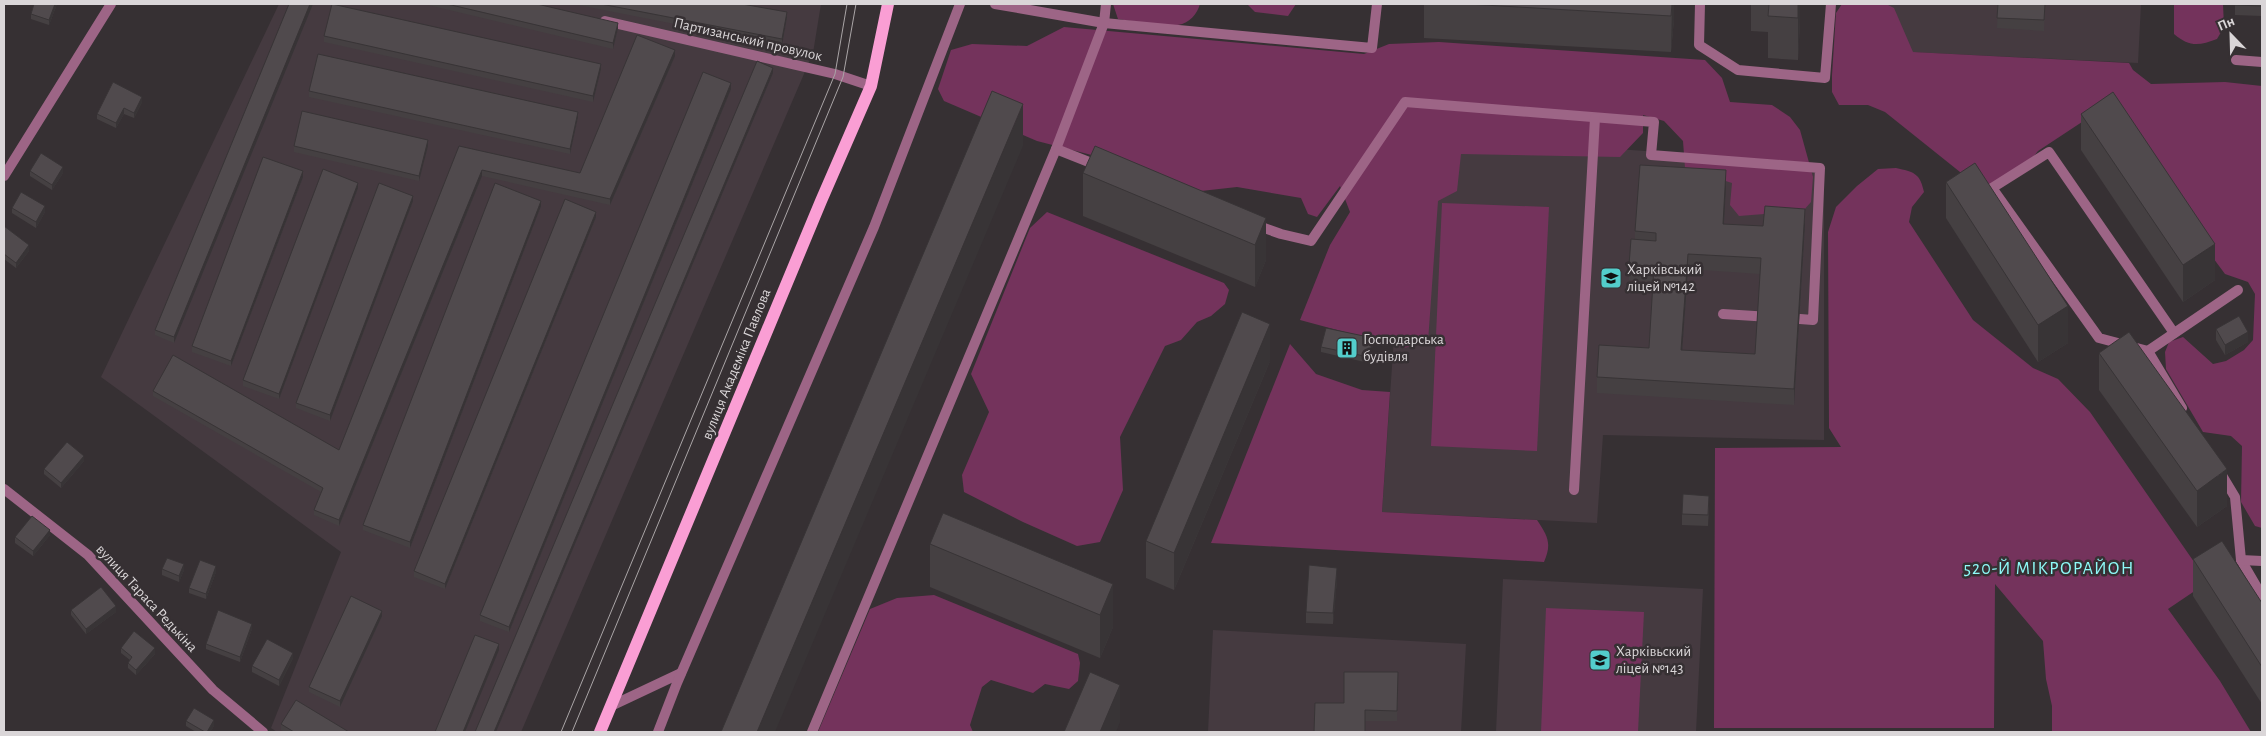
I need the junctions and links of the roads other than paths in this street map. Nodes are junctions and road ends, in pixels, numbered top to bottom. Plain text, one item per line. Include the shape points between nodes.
1 (112, 4) edge
2 (888, 4) edge
3 (960, 4) edge
4 (995, 4) edge
5 (1106, 4) edge
6 (1377, 4) edge
7 (1700, 4) edge
8 (1832, 4) edge
9 (595, 19) edge
10 (1104, 23) junction
11 (2236, 60) dead end
12 (2262, 62) edge
13 (872, 86) junction
14 (1595, 118) junction
15 (1056, 149) junction
16 (1110, 170) edge
17 (4, 176) edge
18 (1245, 221) edge
19 (2238, 290) dead end
20 (1724, 314) dead end
21 (2174, 334) junction
22 (2148, 351) junction
23 (2186, 416) edge
24 (2216, 464) edge
25 (4, 489) edge
26 (1574, 490) dead end
27 (2241, 560) junction
28 (2262, 561) edge
29 (2262, 596) edge
30 (682, 673) junction
31 (611, 706) junction
32 (263, 732) edge
33 (600, 732) edge
34 (658, 732) edge
35 (812, 732) edge

1 - 17 street
2 - 13 main road, вулиця Академіка Павлова
3 - 30 street via 874,227
4 - 10 street
5 - 10 street
6 - 10 street via 1372,48
7 - 8 street via 1699,45 1738,70 1825,78
9 - 13 street, Партизанський провулок via 826,72
10 - 15 street
11 - 12 street
13 - 31 main road, вулиця Академіка Павлова via 821,200
14 - 18 street via 1405,102 1311,241
14 - 20 street via 1654,122 1651,155 1820,168 1813,320
14 - 26 street
15 - 16 street
15 - 35 street
19 - 21 street
21 - 22 street
21 - 22 street via 2049,152 1992,188 2099,338
22 - 23 street
24 - 27 street via 2235,497
25 - 32 street, вулиця Тараса Редькіна via 88,555 213,690
27 - 28 street
27 - 29 street
30 - 31 street
30 - 34 street
31 - 33 main road, вулиця Академіка Павлова

